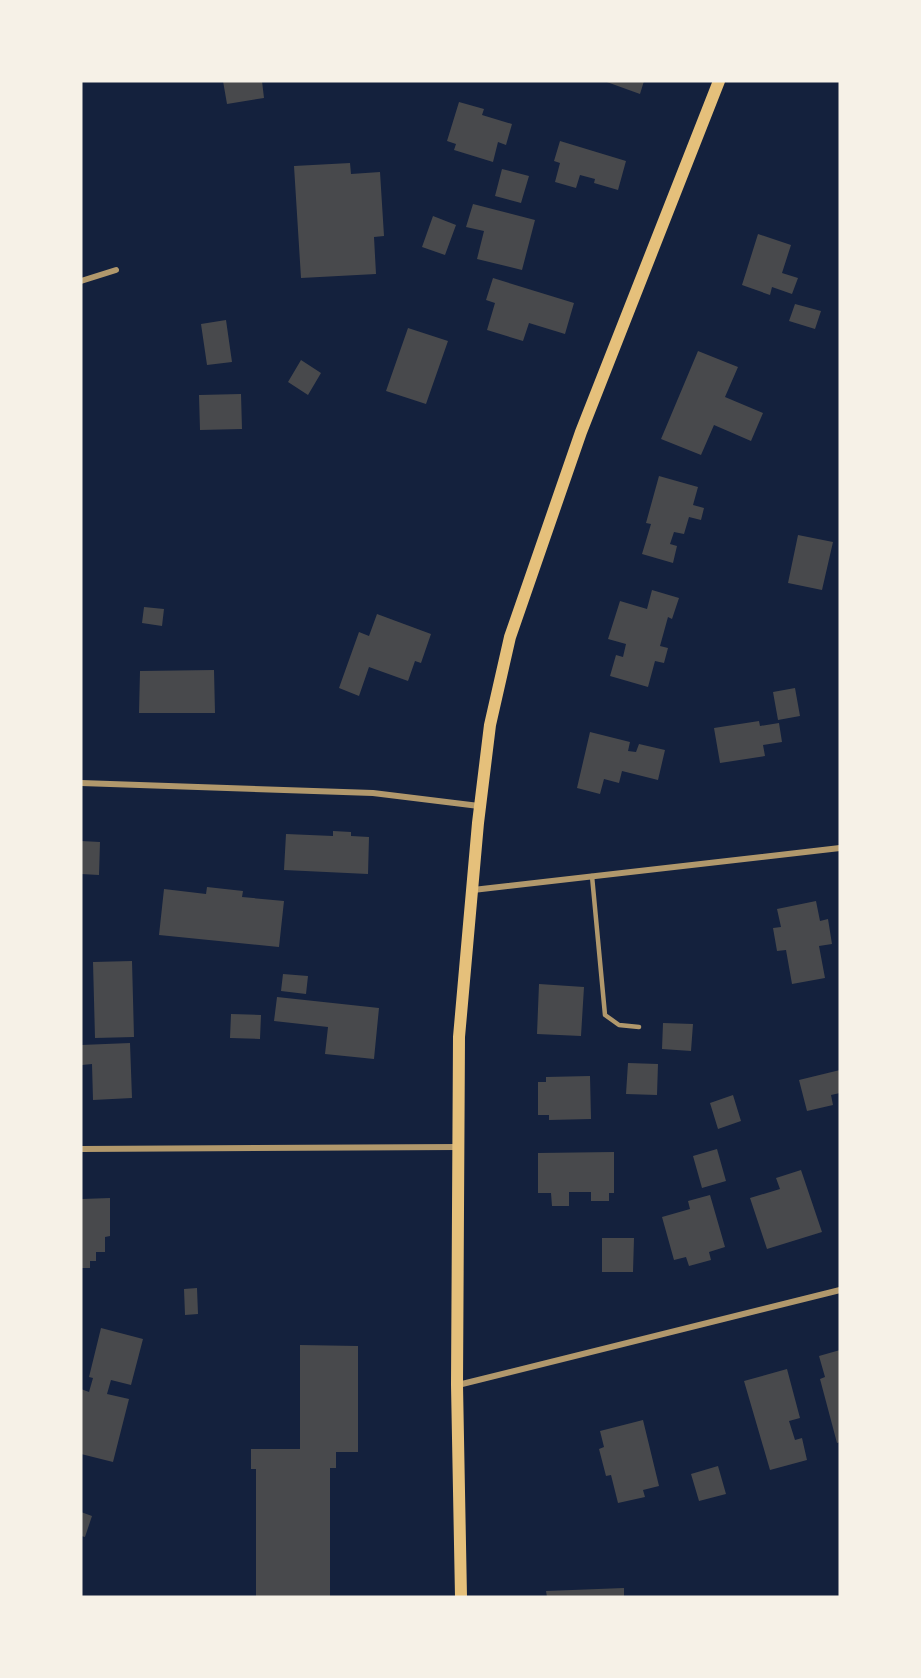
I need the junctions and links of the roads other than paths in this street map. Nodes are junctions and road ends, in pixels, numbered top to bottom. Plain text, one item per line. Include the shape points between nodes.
1 (719, 81) edge
2 (116, 270) dead end
3 (81, 281) edge
4 (81, 783) edge
5 (479, 806) junction
6 (840, 848) edge
7 (592, 876) junction
8 (473, 890) junction
9 (639, 1027) dead end
10 (460, 1146) junction
11 (81, 1149) edge
12 (840, 1290) edge
13 (457, 1385) junction
14 (461, 1597) edge

1 - 5 main road via 580,432 510,638 490,725
2 - 3 street
4 - 5 street via 373,794
5 - 8 main road
6 - 7 street
7 - 8 street
7 - 9 lane via 605,1016 619,1025
8 - 10 main road via 459,1037
10 - 11 street
10 - 13 main road
12 - 13 street
13 - 14 main road

